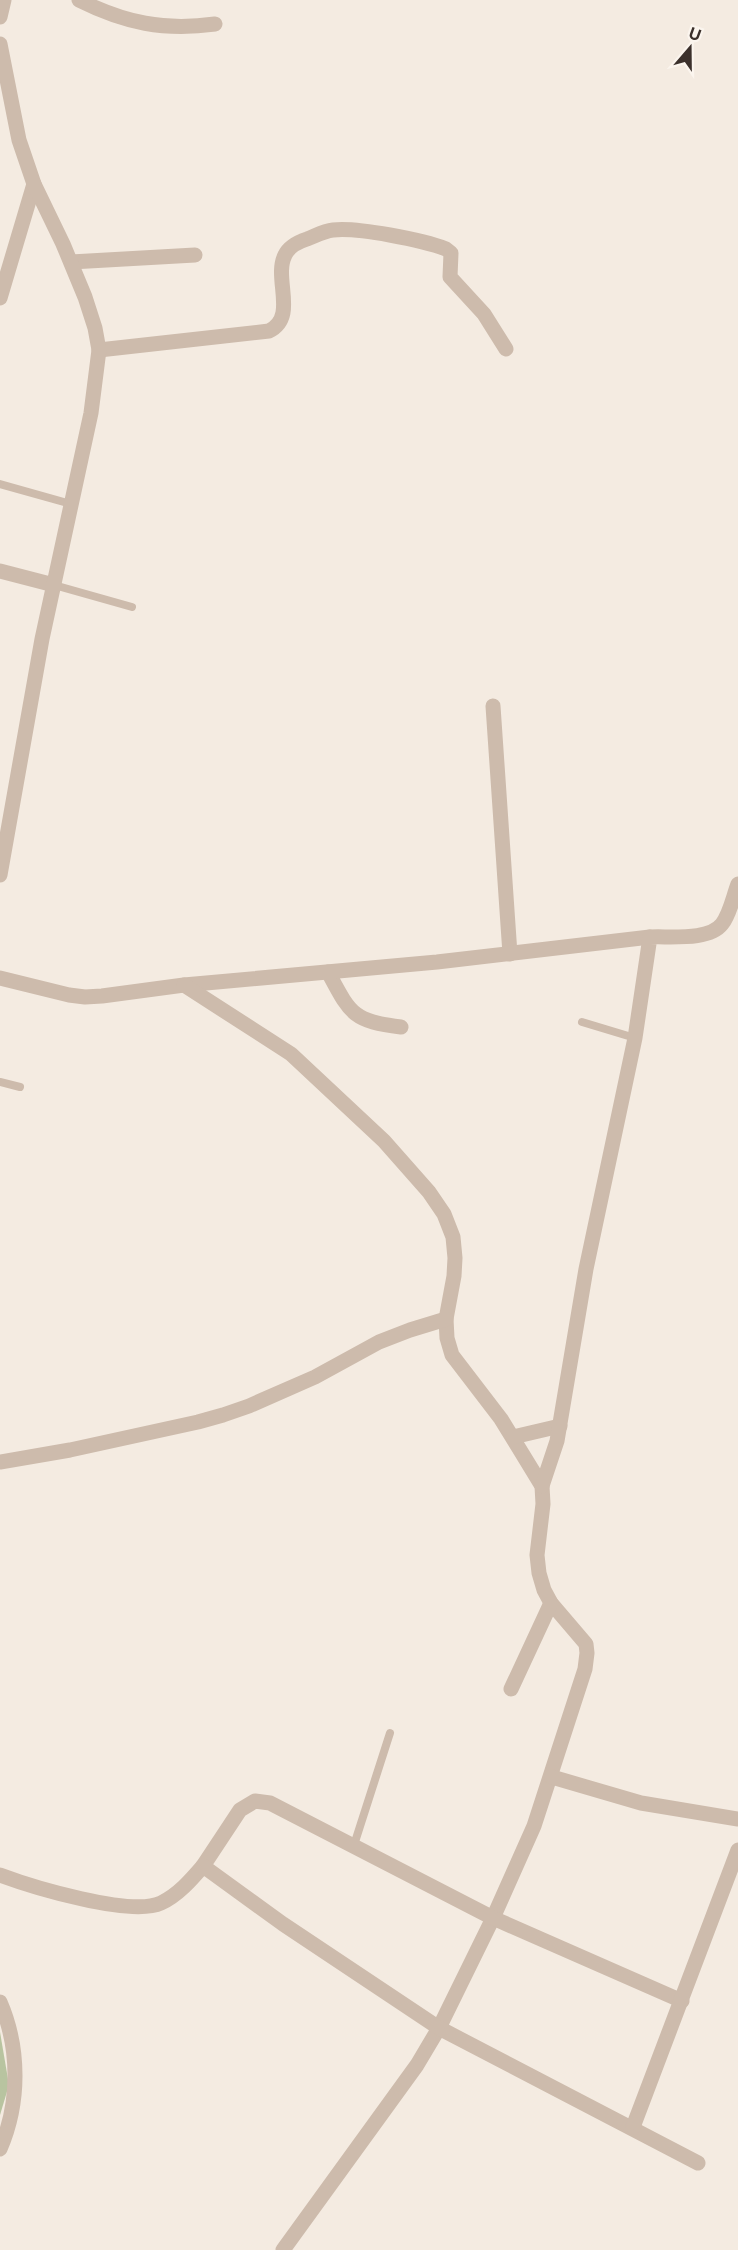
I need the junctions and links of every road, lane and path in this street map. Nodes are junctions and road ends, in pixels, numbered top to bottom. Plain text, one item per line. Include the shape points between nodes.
1 (4, 0) edge
2 (79, 0) edge
3 (0, 17) edge
4 (215, 24) dead end
5 (0, 44) edge
6 (34, 184) junction
7 (195, 255) dead end
8 (70, 262) junction
9 (1, 290) edge
10 (506, 349) dead end
11 (99, 350) junction
12 (0, 484) edge
13 (71, 504) junction
14 (0, 571) edge
15 (54, 585) junction
16 (132, 607) dead end
17 (493, 706) dead end
18 (0, 875) edge
19 (738, 884) edge
20 (650, 937) junction
21 (510, 954) junction
22 (328, 972) junction
23 (0, 978) edge
24 (184, 985) junction
25 (582, 1022) dead end
26 (401, 1027) dead end
27 (635, 1038) junction
28 (0, 1082) edge
29 (20, 1087) dead end
30 (446, 1319) junction
31 (560, 1426) junction
32 (513, 1437) junction
33 (0, 1462) edge
34 (543, 1485) junction
35 (551, 1603) junction
36 (511, 1689) dead end
37 (390, 1733) dead end
38 (552, 1777) junction
39 (738, 1819) edge
40 (354, 1845) junction
41 (738, 1850) edge
42 (203, 1866) junction
43 (0, 1875) edge
44 (493, 1918) junction
45 (682, 2001) junction
46 (0, 2002) edge
47 (439, 2028) junction
48 (633, 2127) junction
49 (0, 2149) edge
50 (698, 2163) dead end
51 (283, 2250) edge

1 - 3 street
2 - 4 street via 120,19 149,25 190,28
5 - 6 street via 20,140
6 - 8 street
6 - 9 street
7 - 8 street
8 - 11 street via 95,328
10 - 11 street via 484,315 450,277 451,252 447,249 359,230 332,230 287,250 282,269 283,315 277,327
11 - 13 street via 91,413
12 - 13 lane
13 - 15 street
14 - 15 street
15 - 16 lane
15 - 18 street
17 - 21 street
19 - 20 street via 724,923 716,931
20 - 21 street
20 - 27 street
21 - 22 street
22 - 24 street
22 - 26 street via 346,1006 358,1017
23 - 24 street via 85,997
24 - 30 street via 291,1054 384,1142 429,1192 453,1237 454,1276
25 - 27 lane
27 - 31 street via 586,1269
28 - 29 lane
30 - 32 street via 452,1355
30 - 33 street via 379,1342 315,1377 223,1415
31 - 32 street
31 - 34 street
32 - 34 street
34 - 35 street via 537,1555
35 - 36 street
35 - 38 street via 586,1644 587,1653
37 - 40 lane
38 - 39 street via 641,1803
38 - 44 street
40 - 42 street via 270,1803 255,1801 240,1810
40 - 44 street
41 - 45 street
42 - 43 street via 177,1893 144,1908 70,1895
42 - 47 street
44 - 45 street
44 - 47 street
45 - 48 street
46 - 49 street via 8,2026 15,2097 9,2129
47 - 48 street
47 - 51 street via 417,2065
48 - 50 street

